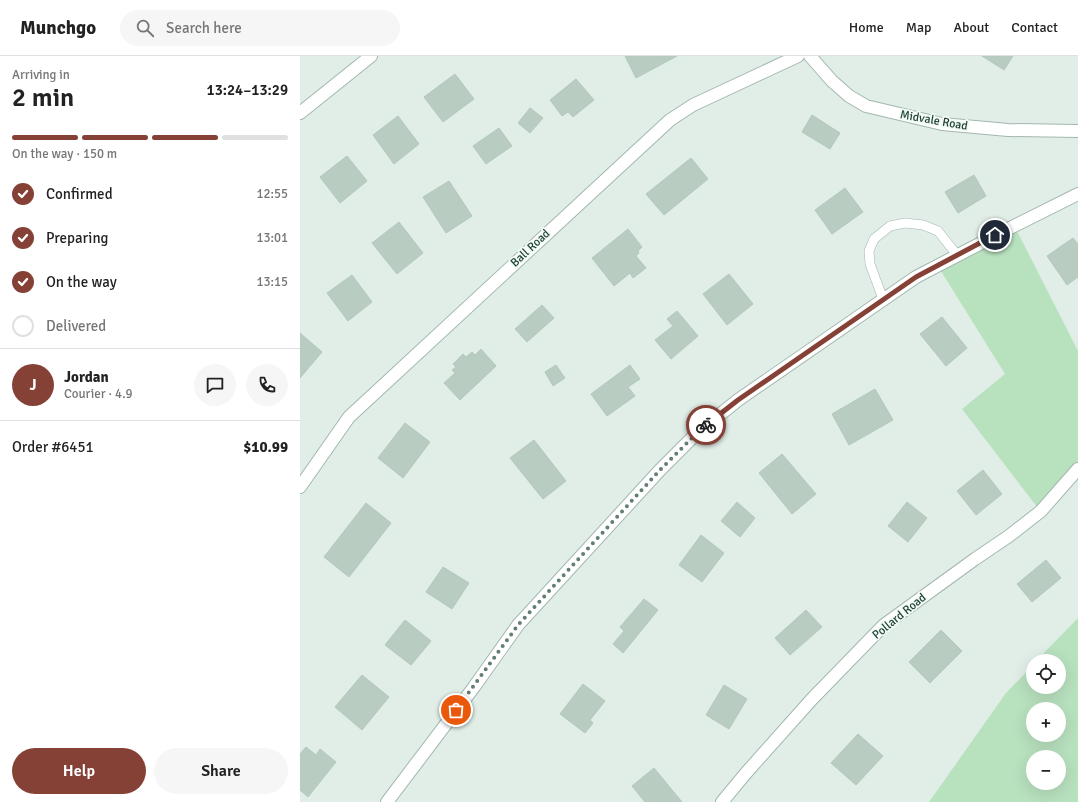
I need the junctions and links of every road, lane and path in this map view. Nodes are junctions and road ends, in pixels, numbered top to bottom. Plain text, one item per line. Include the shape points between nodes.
1 (371, 56) edge
2 (798, 56) edge
3 (810, 56) edge
4 (300, 113) edge
5 (1078, 131) edge
6 (1078, 194) edge
7 (957, 255) junction
8 (884, 299) junction
9 (1078, 469) edge
10 (300, 487) edge
11 (387, 802) edge
12 (722, 802) edge

1 - 4 street
2 - 10 street, Ball Road via 694,105 670,120 349,417
3 - 5 street, Midvale Road via 832,81 849,96 866,106 942,124 1008,130
6 - 7 street
7 - 8 street via 916,277
7 - 8 lane via 938,232 923,225 905,223 890,226 874,239 869,251 870,264
8 - 11 street via 738,400 697,433 660,470 518,625
9 - 12 street, Pollard Road via 1041,511 884,625 812,699

